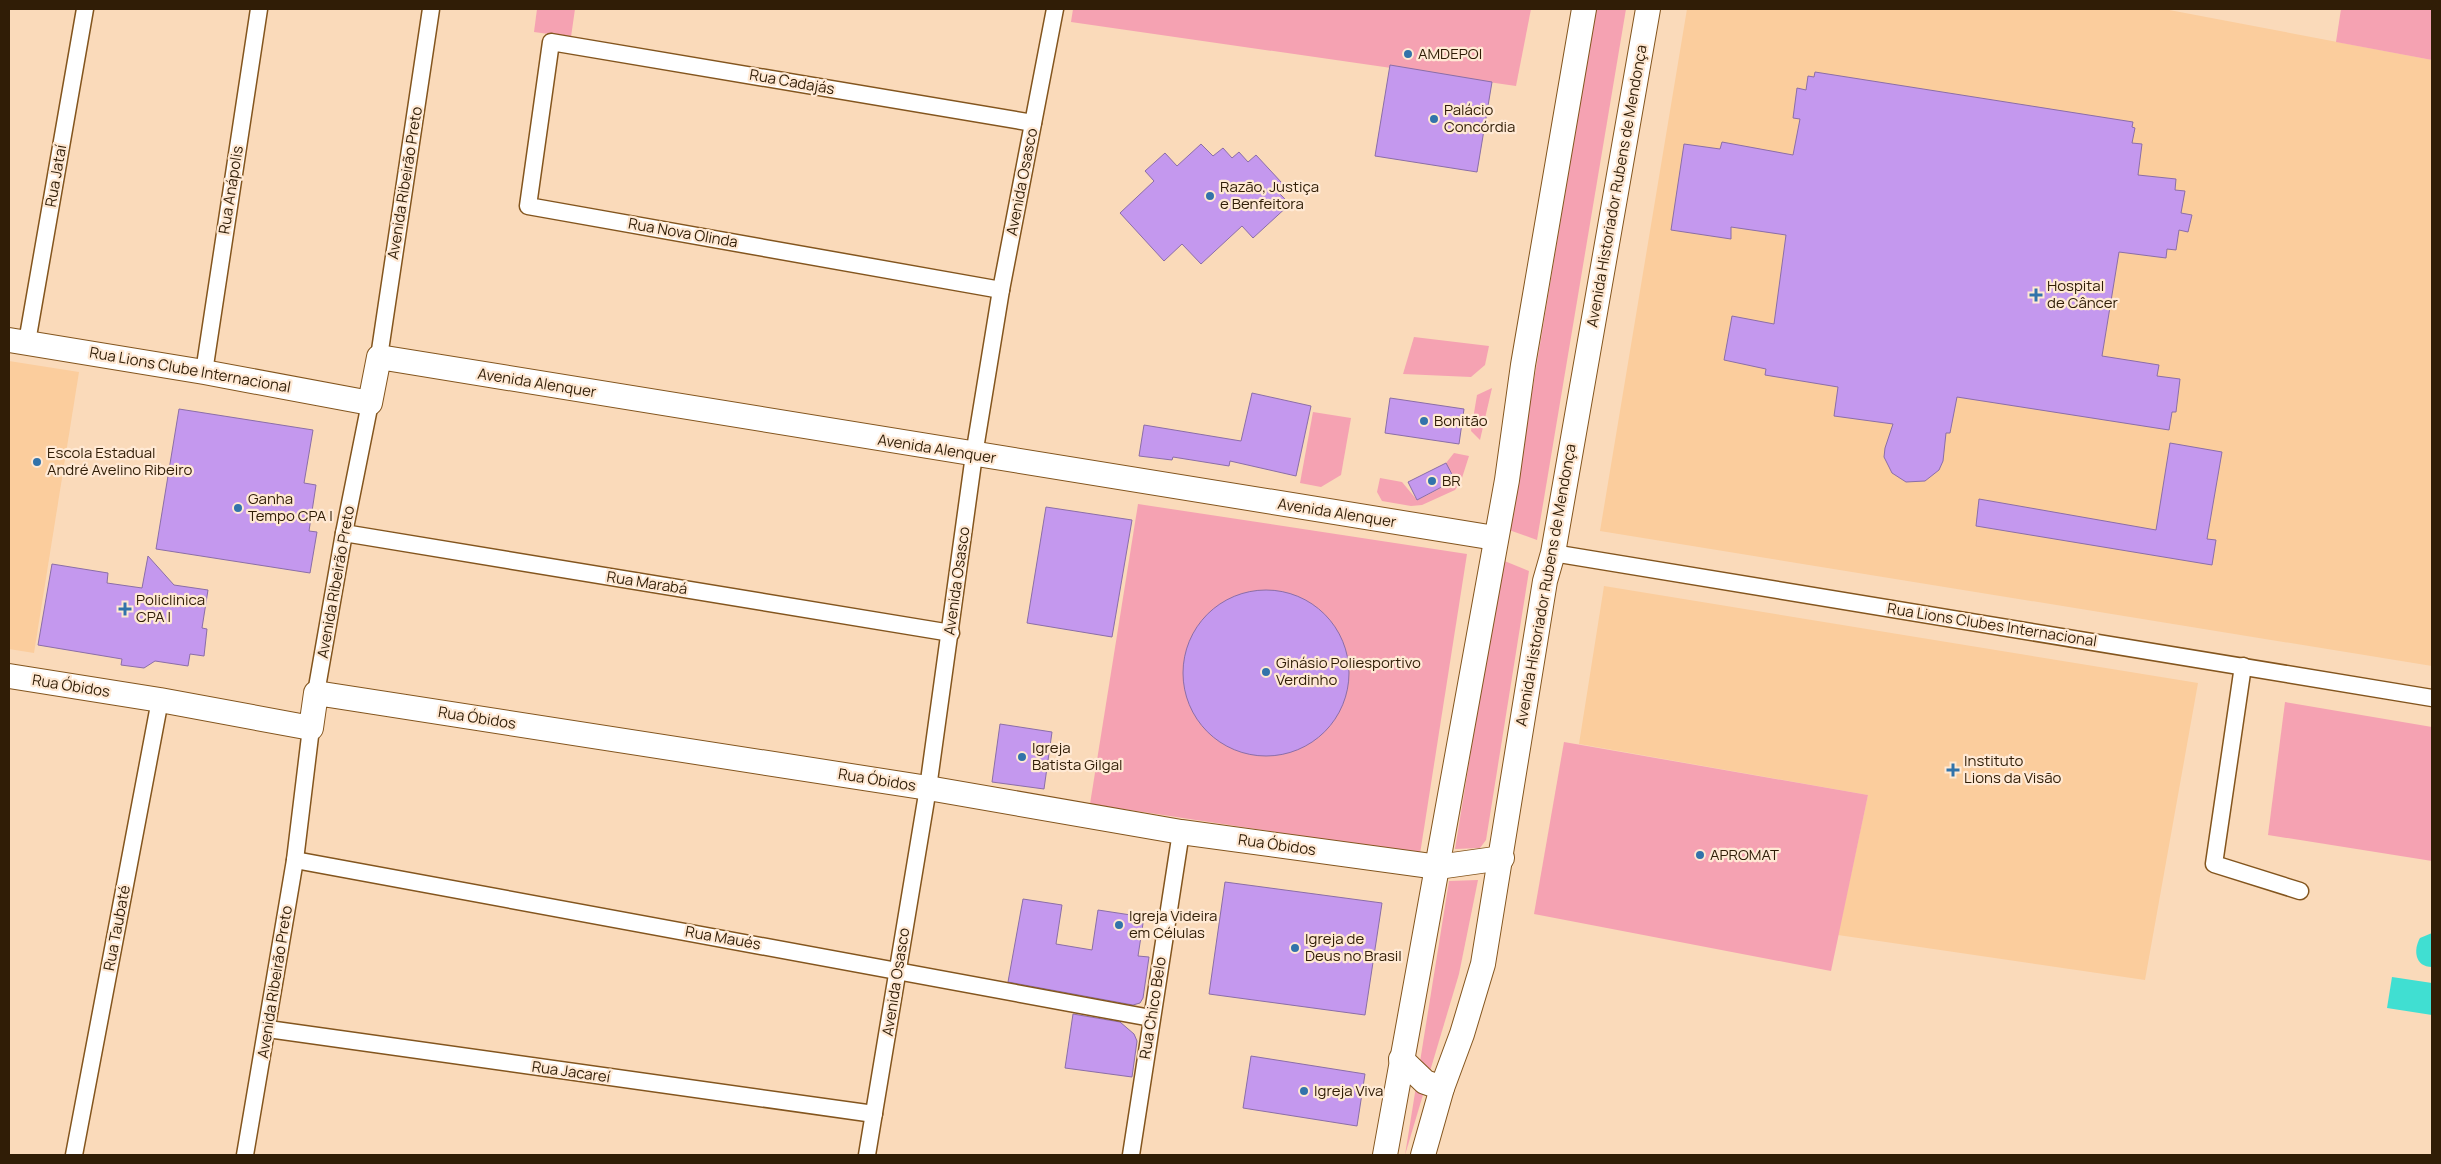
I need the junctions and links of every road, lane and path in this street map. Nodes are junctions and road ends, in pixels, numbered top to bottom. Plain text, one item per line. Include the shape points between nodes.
1 (85, 9) edge
2 (259, 9) edge
3 (431, 9) edge
4 (1055, 9) edge
5 (1584, 9) edge
6 (1648, 9) edge
7 (551, 42) joint
8 (1034, 123) junction
9 (1001, 290) junction
10 (18, 341) edge
11 (379, 357) junction
12 (204, 372) junction
13 (370, 403) junction
14 (974, 455) junction
15 (344, 533) junction
16 (1495, 538) junction
17 (1552, 553) junction
18 (951, 633) junction
19 (2244, 666) junction
20 (9, 676) edge
21 (316, 693) junction
22 (2432, 698) edge
23 (160, 700) junction
24 (311, 728) junction
25 (928, 788) junction
26 (1181, 832) junction
27 (1502, 858) junction
28 (295, 860) junction
29 (1438, 867) junction
30 (2300, 891) dead end
31 (898, 970) junction
32 (1152, 1018) junction
33 (268, 1029) junction
34 (1401, 1059) junction
35 (1442, 1088) junction
36 (874, 1114) junction
37 (74, 1155) edge
38 (245, 1155) edge
39 (867, 1155) edge
40 (1131, 1155) edge
41 (1384, 1155) edge
42 (1423, 1155) edge

1 - 10 street, Rua Jataí
2 - 12 street, Rua Anápolis
3 - 11 street, Avenida Ribeirão Preto
4 - 8 street, Avenida Osasco
5 - 16 street
6 - 17 street, Avenida Historiador Rubens de Mendonça
7 - 8 street, Rua Cadajás
7 - 9 street, Rua Nova Olinda via 528,206
8 - 9 street, Avenida Osasco
9 - 14 street, Avenida Osasco
10 - 12 street, Rua Lions Clube Internacional
11 - 13 street, Avenida Ribeirão Preto
11 - 14 street, Avenida Alenquer
12 - 13 street, Rua Lions Clube Internacional
13 - 15 street, Avenida Ribeirão Preto
14 - 16 street, Avenida Alenquer
14 - 18 street, Avenida Osasco
15 - 18 street, Rua Marabá
15 - 21 street, Avenida Ribeirão Preto
16 - 29 street
17 - 19 street, Rua Lions Clubes Internacional
17 - 27 street, Avenida Historiador Rubens de Mendonça
18 - 25 street, Avenida Osasco
19 - 22 street, Rua Lions Clubes Internacional
19 - 30 street via 2214,864
20 - 23 street, Rua Óbidos
21 - 24 street, Avenida Ribeirão Preto
21 - 25 street, Rua Óbidos
23 - 24 street, Rua Óbidos
23 - 37 street, Rua Taubaté
24 - 28 street, Avenida Ribeirão Preto
25 - 26 street, Rua Óbidos
25 - 31 street, Avenida Osasco
26 - 29 street, Rua Óbidos
26 - 32 street, Rua Chico Belo
27 - 29 street, Rua Óbidos
27 - 35 street, Avenida Historiador Rubens de Mendonça via 1483,964
28 - 31 street, Rua Maués
28 - 33 street, Avenida Ribeirão Preto
29 - 34 street
31 - 32 street, Rua Maués
31 - 36 street, Avenida Osasco
32 - 40 street, Rua Chico Belo
33 - 36 street, Rua Jacareí
33 - 38 street, Avenida Ribeirão Preto
34 - 35 street via 1425,1082
34 - 41 street
35 - 42 street, Avenida Historiador Rubens de Mendonça
36 - 39 street, Avenida Osasco

